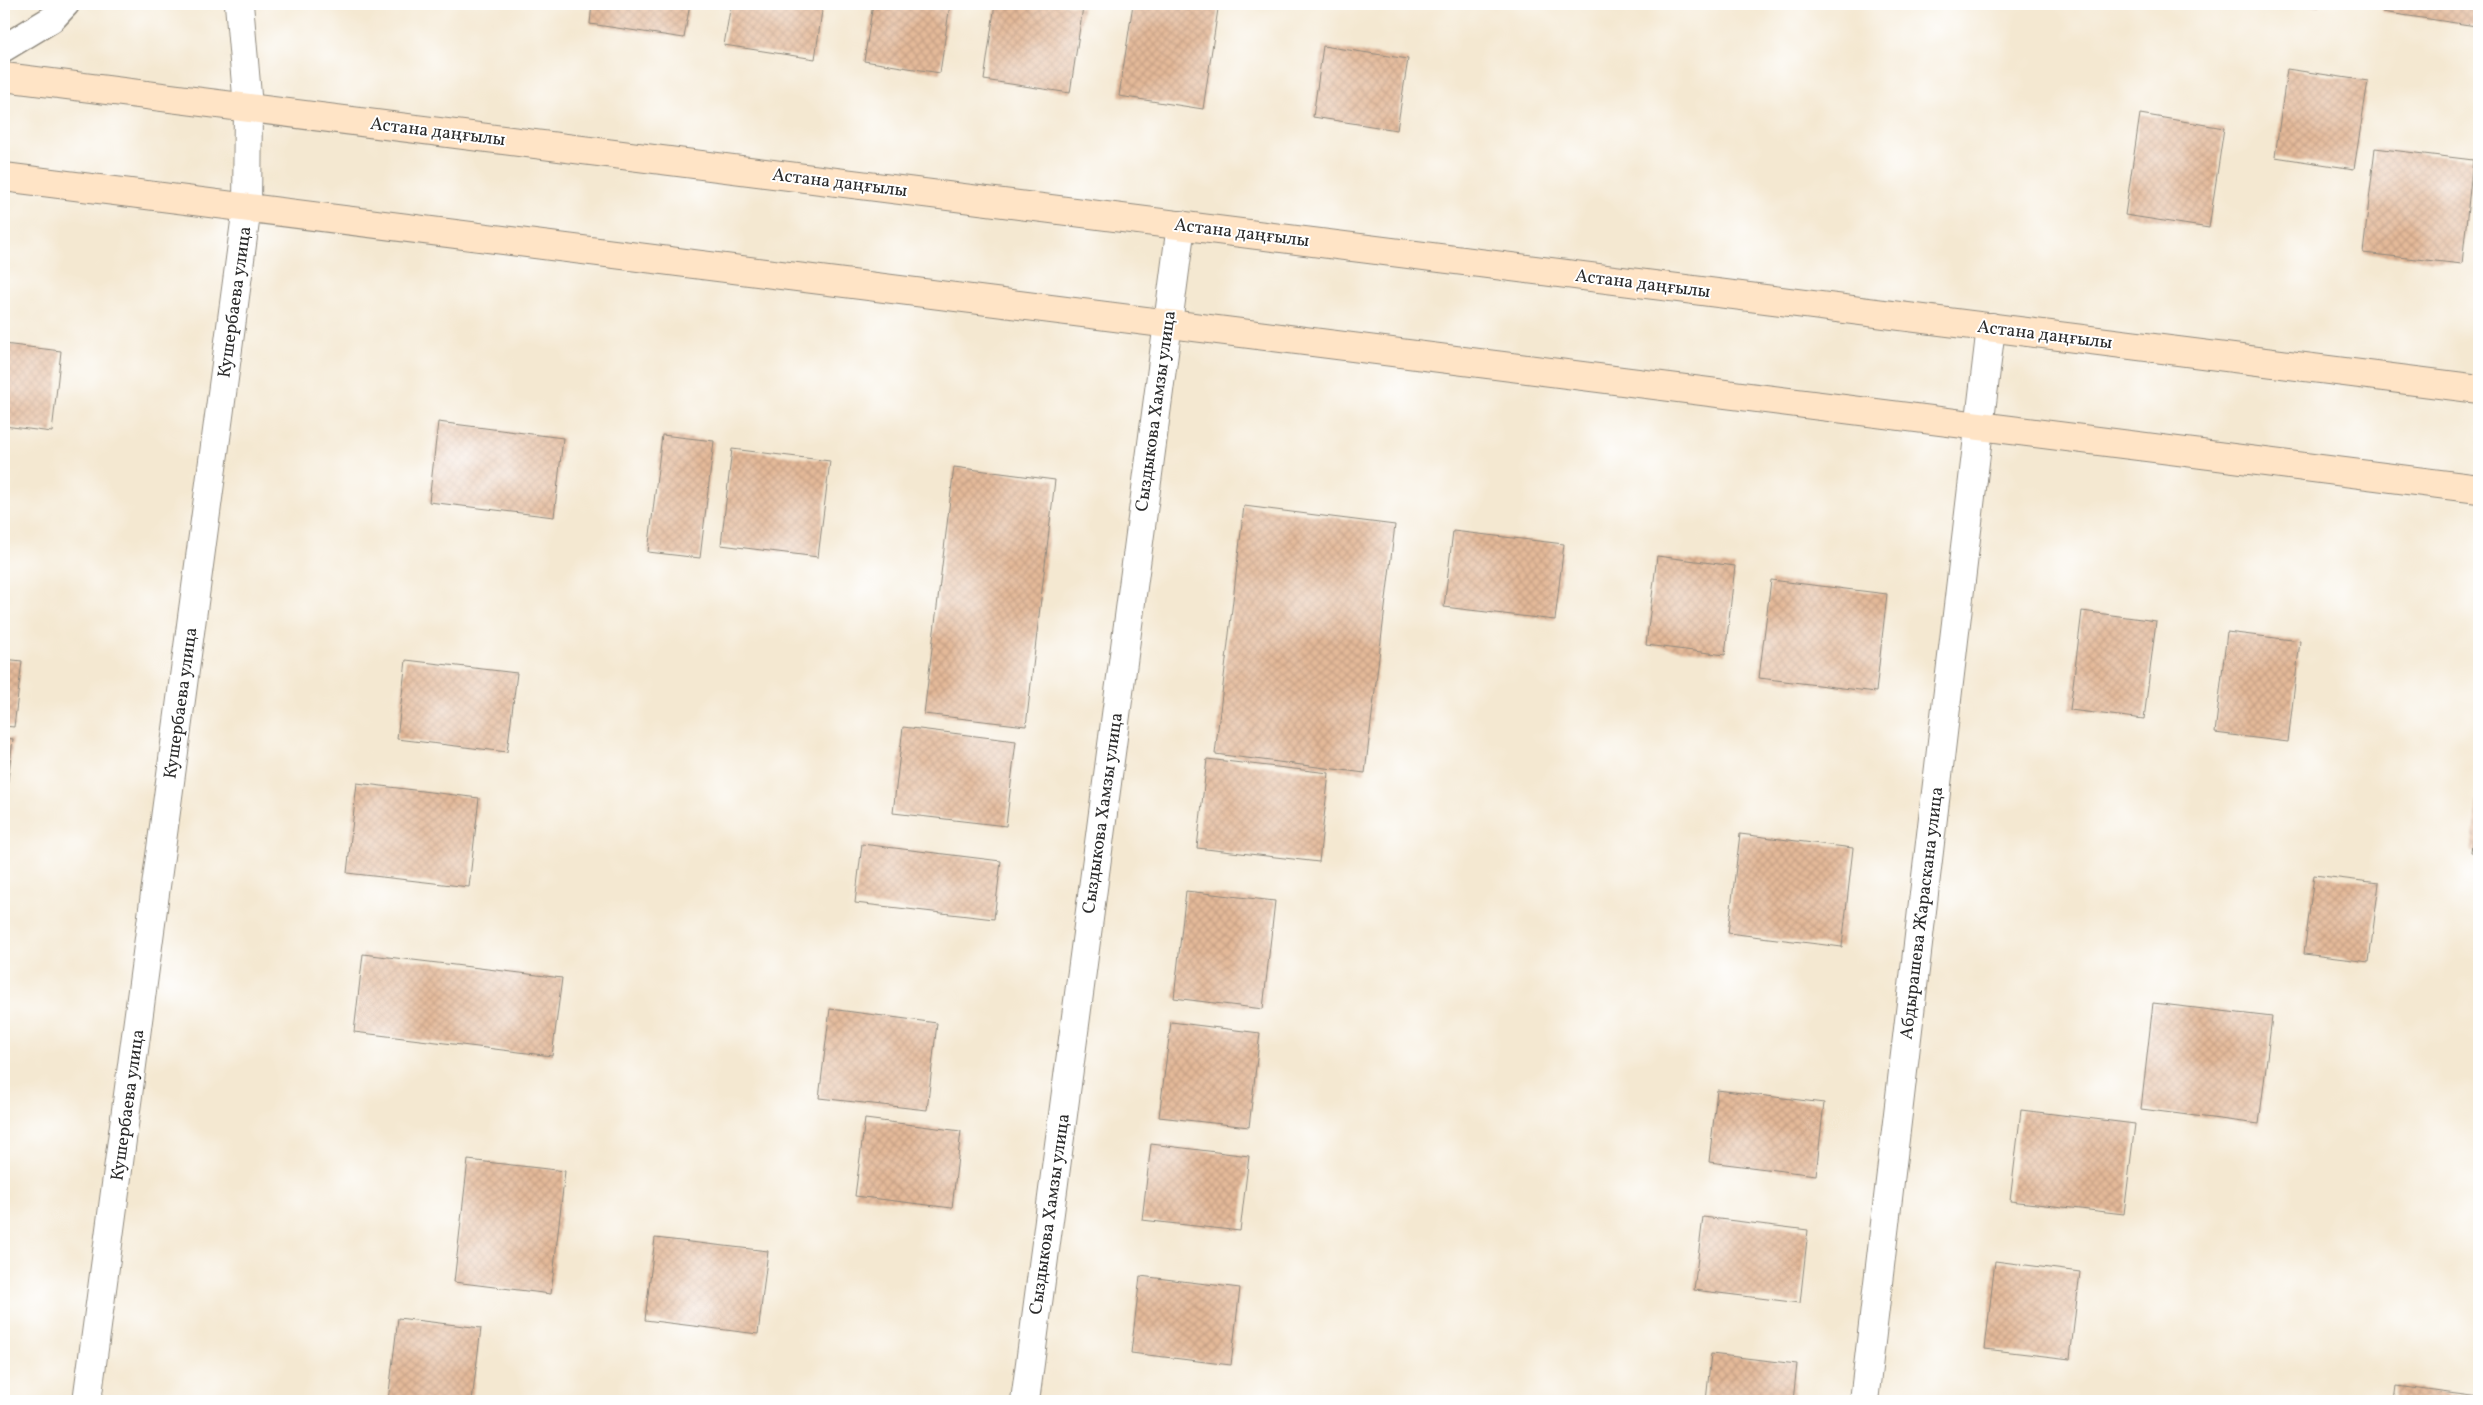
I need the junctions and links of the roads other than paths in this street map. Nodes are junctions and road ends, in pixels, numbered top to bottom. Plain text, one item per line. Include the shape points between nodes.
1 (66, 4) edge
2 (239, 4) edge
3 (4, 48) edge
4 (4, 76) edge
5 (248, 107) junction
6 (4, 177) edge
7 (247, 207) junction
8 (1181, 225) junction
9 (1166, 323) junction
10 (1991, 328) junction
11 (2479, 389) edge
12 (1978, 426) junction
13 (2479, 489) edge
14 (87, 1401) edge
15 (1024, 1401) edge
16 (1864, 1401) edge

1 - 3 lane via 52,19
2 - 5 street, Кушербаева улица
4 - 5 street, Астана даңғылы
5 - 7 street, Кушербаева улица
5 - 8 street, Астана даңғылы
6 - 7 street
7 - 9 street
7 - 14 street, Кушербаева улица
8 - 9 street, Сыздыкова Хамзы улица
8 - 10 street, Астана даңғылы
9 - 12 street
9 - 15 street, Сыздыкова Хамзы улица
10 - 11 street, Астана даңғылы
10 - 12 street, Абдырашева Жараскана улица
12 - 13 street
12 - 16 street, Абдырашева Жараскана улица

